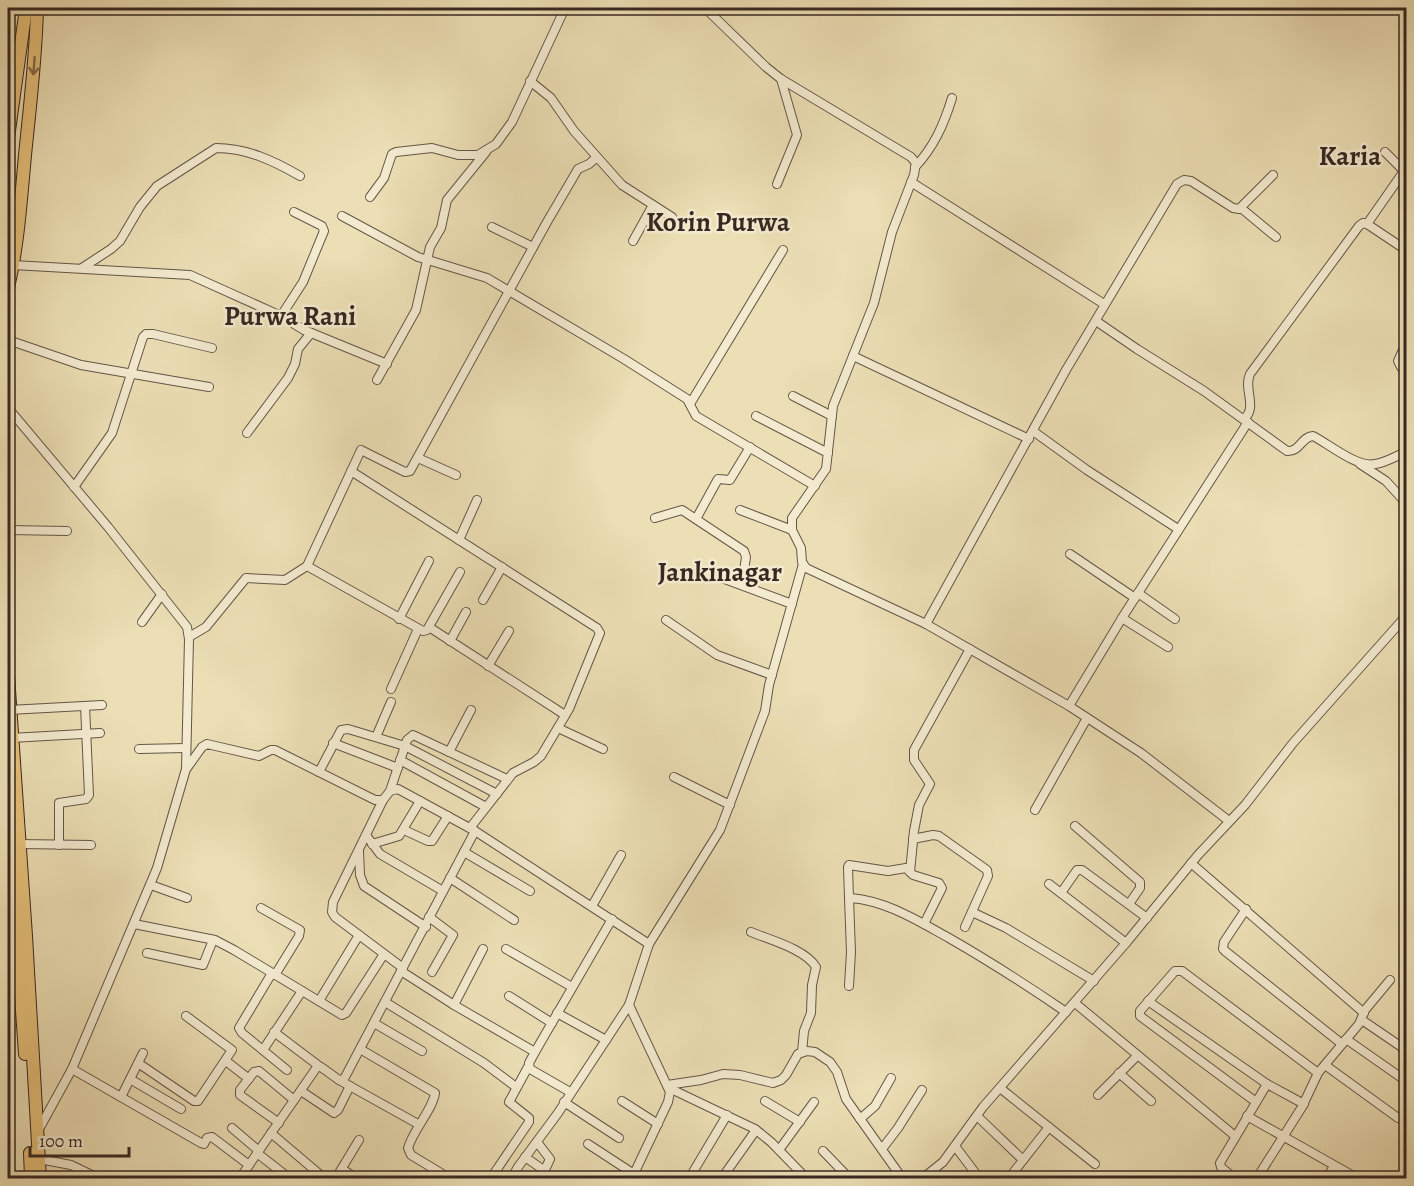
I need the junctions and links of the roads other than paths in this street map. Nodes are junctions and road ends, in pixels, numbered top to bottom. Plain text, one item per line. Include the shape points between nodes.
1 (26, 8) edge
2 (37, 8) edge
3 (565, 8) edge
4 (705, 8) edge
5 (12, 72) edge
6 (781, 79) junction
7 (531, 81) junction
8 (952, 98) dead end
9 (8, 131) edge
10 (8, 138) edge
11 (487, 151) junction
12 (1385, 152) dead end
13 (597, 157) junction
14 (915, 167) junction
15 (1406, 170) edge
16 (1273, 175) dead end
17 (300, 176) dead end
18 (911, 182) junction
19 (777, 184) dead end
20 (370, 197) dead end
21 (653, 205) junction
22 (1241, 208) junction
23 (294, 212) dead end
24 (342, 216) dead end
25 (672, 218) dead end
26 (1367, 224) junction
27 (492, 227) dead end
28 (1276, 237) dead end
29 (633, 241) dead end
30 (533, 247) junction
31 (783, 250) dead end
32 (1407, 250) edge
33 (427, 260) junction
34 (13, 265) junction
35 (82, 268) junction
36 (8, 288) edge
37 (509, 291) junction
38 (1104, 304) junction
39 (281, 316) junction
40 (1096, 321) junction
41 (311, 333) junction
42 (8, 340) edge
43 (1407, 343) edge
44 (212, 348) dead end
45 (853, 357) junction
46 (387, 364) junction
47 (1407, 371) edge
48 (131, 375) junction
49 (377, 380) dead end
50 (209, 387) dead end
51 (793, 396) dead end
52 (690, 404) junction
53 (8, 408) edge
54 (756, 416) dead end
55 (832, 416) junction
56 (1246, 421) junction
57 (1033, 431) junction
58 (247, 434) dead end
59 (1029, 439) junction
60 (750, 447) junction
61 (1407, 452) edge
62 (828, 453) junction
63 (418, 458) junction
64 (1358, 462) junction
65 (351, 471) junction
66 (456, 475) dead end
67 (815, 486) junction
68 (74, 487) junction
69 (477, 500) dead end
70 (1407, 503) edge
71 (740, 510) dead end
72 (655, 518) dead end
73 (696, 519) junction
74 (1178, 529) junction
75 (8, 530) edge
76 (792, 530) junction
77 (67, 531) dead end
78 (459, 540) junction
79 (1070, 554) dead end
80 (429, 561) dead end
81 (803, 564) junction
82 (307, 566) junction
83 (502, 567) junction
84 (703, 571) dead end
85 (460, 572) dead end
86 (742, 584) junction
87 (162, 594) junction
88 (1136, 596) junction
89 (483, 600) dead end
90 (792, 604) junction
91 (466, 612) dead end
92 (1407, 616) edge
93 (1122, 618) junction
94 (399, 619) junction
95 (1175, 619) dead end
96 (666, 620) dead end
97 (142, 622) dead end
98 (926, 624) junction
99 (429, 627) junction
100 (418, 629) junction
101 (509, 631) dead end
102 (189, 637) junction
103 (450, 641) junction
104 (1168, 647) dead end
105 (970, 649) junction
106 (488, 666) junction
107 (8, 675) edge
108 (772, 675) junction
109 (391, 689) dead end
110 (392, 702) dead end
111 (102, 705) dead end
112 (85, 706) junction
113 (1069, 706) junction
114 (9, 710) junction
115 (471, 711) dead end
116 (565, 715) junction
117 (1087, 718) junction
118 (558, 729) junction
119 (87, 733) junction
120 (100, 733) dead end
121 (376, 737) junction
122 (11, 738) junction
123 (333, 743) junction
124 (405, 747) junction
125 (186, 748) junction
126 (139, 749) dead end
127 (603, 749) dead end
128 (449, 752) junction
129 (399, 764) junction
130 (186, 769) junction
131 (319, 772) junction
132 (674, 777) dead end
133 (507, 779) junction
134 (390, 791) junction
135 (496, 794) junction
136 (383, 800) junction
137 (420, 801) junction
138 (10, 804) edge
139 (730, 805) junction
140 (486, 807) junction
141 (1035, 810) dead end
142 (448, 816) junction
143 (1229, 821) junction
144 (1075, 826) dead end
145 (404, 830) junction
146 (473, 830) junction
147 (366, 835) junction
148 (913, 839) junction
149 (19, 844) junction
150 (59, 844) junction
151 (372, 844) junction
152 (91, 845) dead end
153 (359, 849) junction
154 (464, 852) junction
155 (621, 855) dead end
156 (1191, 863) junction
157 (910, 872) junction
158 (450, 878) junction
159 (1049, 884) dead end
160 (150, 885) junction
161 (10, 887) edge
162 (443, 891) junction
163 (530, 891) dead end
164 (1061, 893) junction
165 (187, 898) dead end
166 (849, 898) junction
167 (1129, 904) junction
168 (592, 906) junction
169 (261, 908) dead end
170 (1246, 909) junction
171 (972, 912) junction
172 (429, 917) junction
173 (1147, 918) junction
174 (612, 919) junction
175 (514, 920) dead end
176 (134, 924) junction
177 (924, 924) junction
178 (426, 927) junction
179 (965, 927) dead end
180 (751, 932) dead end
181 (359, 935) junction
182 (213, 940) junction
183 (1126, 943) junction
184 (649, 944) junction
185 (483, 949) dead end
186 (506, 949) dead end
187 (147, 953) dead end
188 (384, 954) junction
189 (402, 970) junction
190 (432, 972) dead end
191 (274, 974) junction
192 (1390, 980) dead end
193 (1094, 981) junction
194 (849, 986) dead end
195 (572, 987) junction
196 (302, 991) junction
197 (509, 996) dead end
198 (319, 1001) junction
199 (384, 1002) junction
200 (1148, 1002) junction
201 (1075, 1003) junction
202 (454, 1005) junction
203 (629, 1005) junction
204 (1066, 1012) junction
205 (557, 1013) junction
206 (186, 1016) dead end
207 (1363, 1016) junction
208 (374, 1023) junction
209 (552, 1023) junction
210 (274, 1032) junction
211 (606, 1040) junction
212 (1344, 1041) junction
213 (360, 1049) junction
214 (262, 1050) junction
215 (1407, 1050) edge
216 (422, 1051) dead end
217 (535, 1052) junction
218 (802, 1052) junction
219 (143, 1053) dead end
220 (1137, 1056) junction
221 (226, 1061) junction
222 (138, 1063) junction
223 (1325, 1065) junction
224 (319, 1066) junction
225 (528, 1067) junction
226 (72, 1069) junction
227 (287, 1070) dead end
228 (1119, 1073) junction
229 (1318, 1073) junction
230 (891, 1078) dead end
231 (130, 1079) junction
232 (249, 1079) junction
233 (339, 1080) junction
234 (1407, 1082) edge
235 (1267, 1084) junction
236 (350, 1086) junction
237 (668, 1086) junction
238 (516, 1087) junction
239 (1000, 1088) junction
240 (922, 1090) dead end
241 (301, 1091) junction
242 (570, 1092) junction
243 (1098, 1095) dead end
244 (121, 1097) junction
245 (294, 1100) junction
246 (622, 1101) dead end
247 (765, 1101) dead end
248 (1151, 1101) dead end
249 (564, 1102) junction
250 (814, 1102) dead end
251 (1256, 1102) junction
252 (1304, 1104) junction
253 (181, 1109) dead end
254 (727, 1115) junction
255 (977, 1116) junction
256 (1248, 1116) junction
257 (860, 1119) junction
258 (1407, 1119) edge
259 (800, 1122) junction
260 (279, 1123) junction
261 (418, 1124) junction
262 (658, 1124) junction
263 (1049, 1127) junction
264 (232, 1128) dead end
265 (756, 1130) junction
266 (37, 1133) junction
267 (271, 1133) junction
268 (1235, 1136) junction
269 (1283, 1137) junction
270 (620, 1138) dead end
271 (359, 1140) dead end
272 (537, 1142) junction
273 (588, 1144) dead end
274 (955, 1146) junction
275 (882, 1149) junction
276 (779, 1150) junction
277 (823, 1151) dead end
278 (258, 1152) junction
279 (525, 1157) junction
280 (39, 1159) junction
281 (1023, 1160) junction
282 (1095, 1164) dead end
283 (249, 1165) junction
284 (1334, 1166) junction
285 (342, 1169) junction
286 (693, 1172) dead end
287 (436, 1175) edge
288 (543, 1175) edge
289 (633, 1176) edge
290 (31, 1179) edge
291 (40, 1179) edge
292 (98, 1179) edge
293 (240, 1179) edge
294 (289, 1179) edge
295 (324, 1179) edge
296 (336, 1179) edge
297 (356, 1179) edge
298 (449, 1179) edge
299 (491, 1179) edge
300 (512, 1179) edge
301 (644, 1179) edge
302 (722, 1179) edge
303 (806, 1179) edge
304 (849, 1179) edge
305 (902, 1179) edge
306 (923, 1179) edge
307 (979, 1179) edge
308 (1009, 1179) edge
309 (1234, 1179) edge
310 (1257, 1179) edge
311 (1327, 1179) edge
312 (1357, 1179) edge

1 - 5 highway
2 -> 34 highway
3 - 7 street
4 - 6 street
5 - 9 highway
6 - 14 street via 911,157
6 - 19 street via 797,135
7 - 11 street via 512,122
7 - 13 street via 551,98
8 - 14 street via 933,145
9 - 10 highway
11 - 20 street via 478,155 458,155 432,148 396,152
11 - 33 street via 450,195
12 - 15 street
13 - 21 street via 622,185
13 - 30 street via 578,169
14 - 18 street
15 - 26 street
16 - 22 street
17 - 35 street via 262,156 216,148 157,186 120,241
18 - 38 street
18 - 45 street
21 - 25 street
21 - 29 street
22 - 28 street
22 - 38 street via 1233,208 1191,181 1181,181
23 - 39 street via 322,226 324,231 303,282
24 - 33 street
26 - 32 street
26 - 56 street via 1359,226 1250,374 1250,410
27 - 30 street
30 - 37 street
31 - 52 street
33 - 37 street via 477,274
33 - 46 street via 416,310
34 - 35 street
34 - 36 highway
35 - 39 street via 190,275
37 - 52 street via 624,359
37 - 63 street
38 - 40 street
39 - 41 street
40 - 56 street
40 - 57 street
41 - 46 street
41 - 58 street via 298,349 288,378
42 - 48 street via 81,365
43 - 47 street via 1398,361
44 - 48 street via 146,334
45 - 55 street
45 - 59 street
46 - 49 street
48 - 50 street
48 - 68 street via 112,433
51 - 55 street
52 - 60 street via 696,416
53 - 68 street
54 - 62 street
55 - 62 street
56 - 64 street via 1287,451 1313,436
56 - 74 street
57 - 59 street
57 - 74 street
59 - 98 street
60 - 67 street
60 - 73 street via 730,480 718,479
61 - 64 street via 1374,465
62 - 67 street via 826,469
63 - 65 street via 406,473 361,450
63 - 66 street
64 - 70 street via 1386,481
65 - 78 street
65 - 82 street
67 - 76 street via 792,518
68 - 87 street
69 - 78 street
71 - 76 street
72 - 73 street via 681,510
73 - 86 street via 744,552
74 - 88 street
75 - 77 street
76 - 81 street via 801,548
78 - 83 street
79 - 88 street
80 - 94 street
81 - 90 street
81 - 98 street
82 - 94 street
82 - 102 street via 285,580 246,578 206,627
83 - 89 street
83 - 116 street via 599,630 600,636
84 - 86 street
85 - 99 street
86 - 90 street
87 - 97 street
87 - 102 street via 187,627
88 - 93 street
88 - 95 street
90 - 108 street
91 - 103 street
92 - 143 street
93 - 104 street
93 - 113 street
94 - 100 street
96 - 108 street via 717,655
98 - 105 street
99 - 100 street via 425,631
99 - 103 street
100 - 109 street
101 - 106 street
102 - 125 street
103 - 106 street
105 - 113 street
105 - 148 street via 914,750 914,760 930,784 920,805
106 - 116 street
107 - 114 highway
108 - 139 street via 765,711
110 - 121 street
111 - 112 street
112 - 114 street
112 - 119 street
113 - 117 street
114 - 122 highway
115 - 128 street
116 - 118 street
117 - 141 street
117 - 143 street via 1141,753
118 - 127 street
118 - 133 street via 538,760
119 - 120 street
119 - 122 street
119 - 150 street via 89,795 86,799 59,803
121 - 123 street via 345,728
121 - 124 street
122 - 138 highway
123 - 129 street
123 - 131 street
124 - 128 street via 412,735
124 - 129 street
124 - 135 street
125 - 126 street
125 - 130 street
128 - 133 street
129 - 134 street
129 - 140 street
130 - 131 street via 207,744 259,756 275,750
130 - 160 street
131 - 136 street via 375,800
132 - 139 street
133 - 135 street
134 - 136 street
134 - 137 street via 398,789
135 - 140 street
136 - 147 street
137 - 142 street
137 - 145 street
138 - 149 highway
138 - 161 highway
139 - 184 street via 716,839
140 - 146 street
142 - 145 street via 432,841
142 - 146 street
143 - 156 street
144 - 167 street via 1140,882
145 - 151 street via 396,838
146 - 154 street
146 - 168 street
147 - 151 street
147 - 153 street
148 - 157 street
148 - 171 street via 939,836 987,870
149 - 150 street
149 - 266 highway
150 - 152 street
151 - 162 street via 380,854
153 - 178 street via 364,886
153 - 181 street via 333,902 332,912
154 - 158 street
154 - 163 street
155 - 168 street
156 - 170 street
156 - 173 street
157 - 166 street via 904,867 888,871 849,865
157 - 177 street via 939,883 942,888
158 - 162 street
158 - 175 street
159 - 164 street
160 - 165 street
160 - 176 street
161 - 290 highway
162 - 172 street
164 - 167 street via 1077,870 1082,870
164 - 183 street
166 - 177 street via 887,906
166 - 194 street
167 - 173 street
168 - 174 street
169 - 191 street via 300,930
170 - 207 street
170 - 212 street via 1223,949
171 - 179 street
171 - 193 street
172 - 178 street
172 - 190 street via 453,934
173 - 183 street
174 - 184 street
174 - 195 street
176 - 182 street
176 - 226 street
177 - 204 street
178 - 189 street
180 - 218 street via 800,953 816,967
181 - 188 street
181 - 198 street
182 - 187 street via 203,965
182 - 191 street
183 - 193 street
184 - 203 street
185 - 202 street
186 - 195 street
188 - 189 street
188 - 198 street via 345,1015
189 - 199 street
189 - 202 street
191 - 196 street
191 - 214 street via 239,1028
192 - 207 street
193 - 201 street
195 - 205 street
196 - 198 street
196 - 210 street
197 - 209 street
199 - 208 street
199 - 238 street
200 - 229 street via 1174,971 1182,971
200 - 235 street
200 - 251 street via 1140,1016
201 - 204 street
201 - 220 street
202 - 217 street
203 - 211 street
203 - 237 street
204 - 239 street
205 - 209 street
205 - 211 street
206 - 221 street via 231,1048
207 - 212 street
207 - 215 street
208 - 213 street
208 - 216 street
209 - 217 street
210 - 214 street
210 - 224 street
211 - 242 street
212 - 223 street
212 - 234 street
213 - 233 street via 344,1079
213 - 261 street via 433,1090 435,1096
214 - 227 street
217 - 225 street
218 - 237 street via 786,1075 773,1083 723,1074
218 - 257 street via 815,1052 830,1062 840,1077 846,1099
219 - 222 street
220 - 228 street
220 - 268 street
221 - 222 street via 196,1102
221 - 232 street
222 - 231 street
223 - 229 street
223 - 258 street via 1398,1118
224 - 233 street
224 - 241 street
225 - 238 street
225 - 242 street
226 - 244 street
226 - 266 street
228 - 243 street
228 - 248 street
229 - 252 street
230 - 257 street via 875,1106
231 - 244 street
231 - 253 street
232 - 245 street via 256,1071 261,1072
232 - 260 street via 240,1095
233 - 236 street
235 - 251 street
235 - 252 street
236 - 241 street via 334,1113
236 - 261 street
237 - 254 street
237 - 262 street via 668,1102
238 - 299 street via 510,1105 529,1122
239 - 255 street
239 - 263 street
240 - 275 street
241 - 245 street
242 - 249 street
244 - 283 street via 201,1143 212,1137
245 - 260 street
246 - 262 street
247 - 259 street
249 - 270 street
249 - 272 street
250 - 259 street
251 - 256 street
252 - 269 street
254 - 265 street
254 - 286 street
255 - 274 street
255 - 281 street
256 - 268 street
256 - 269 street
257 - 275 street
259 - 276 street
260 - 267 street
261 - 287 street via 408,1145 409,1152
262 - 289 street
263 - 281 street
263 - 282 street
264 - 278 street
265 - 276 street
265 - 302 street
266 - 280 highway
267 - 278 street
267 - 295 street
268 - 309 street via 1220,1163
269 - 284 street
269 - 310 street
271 - 285 street
272 - 279 street
272 - 288 street via 550,1159
273 - 289 street
274 - 306 street
274 - 307 street
275 - 305 street
276 - 303 street
277 - 304 street
278 - 283 street
278 - 294 street
279 - 288 street
279 - 300 street
280 - 291 highway
280 - 292 street via 68,1164
281 - 308 street
283 - 293 street
284 - 311 street
284 - 312 street
285 - 296 street
285 - 297 street
287 - 298 street
289 - 301 street

